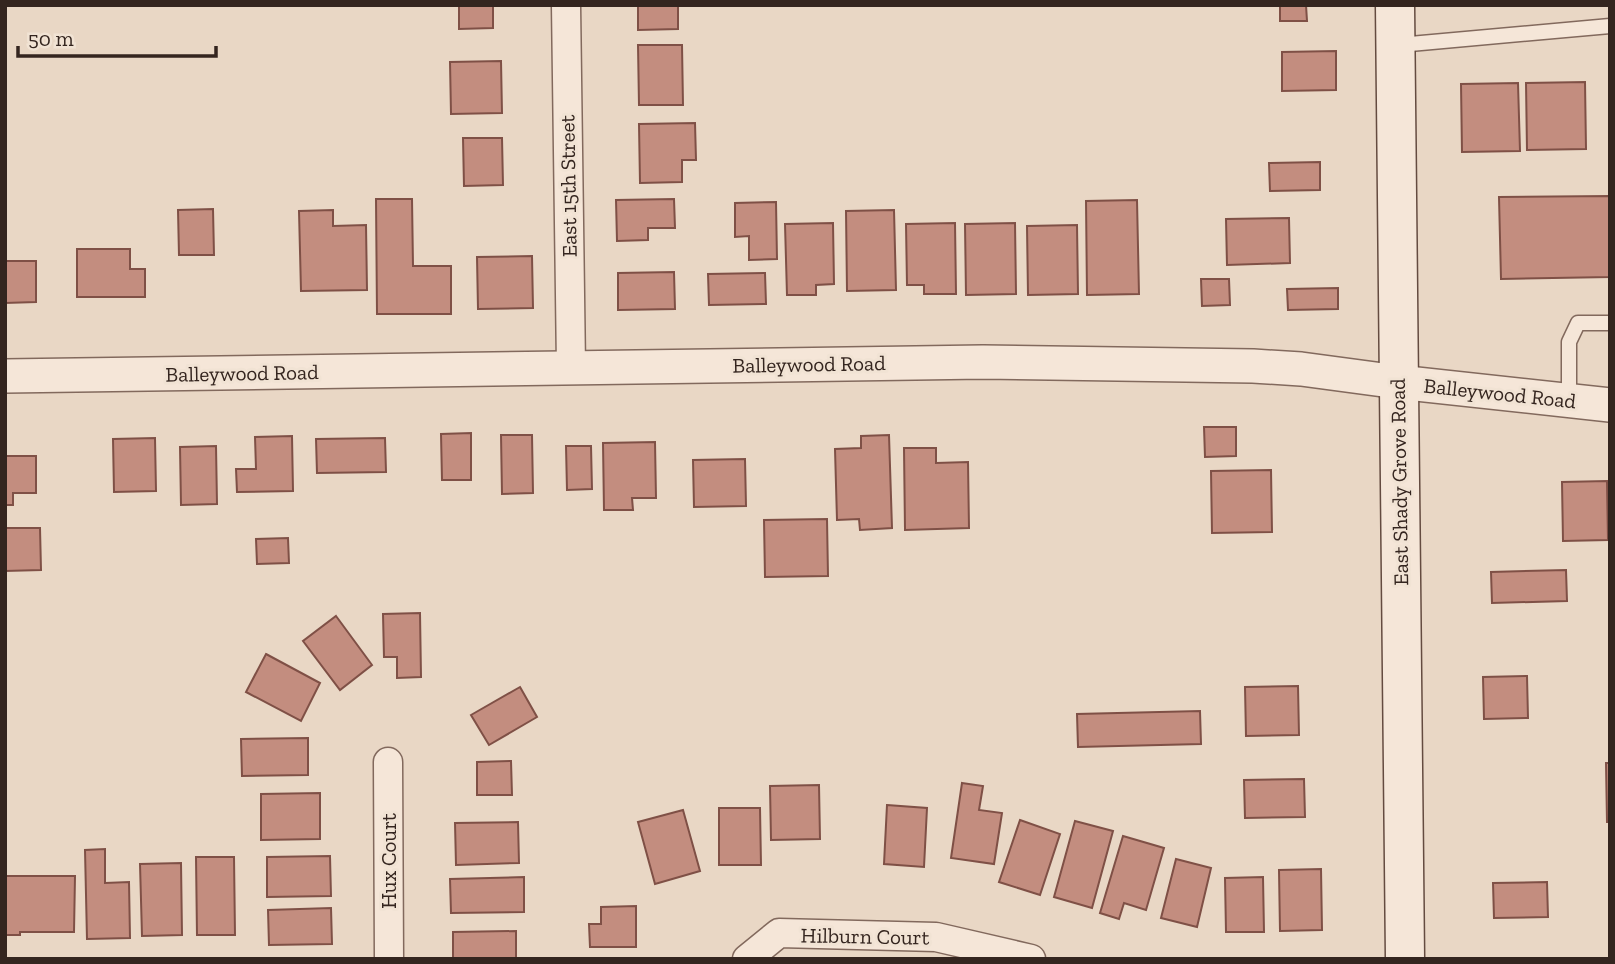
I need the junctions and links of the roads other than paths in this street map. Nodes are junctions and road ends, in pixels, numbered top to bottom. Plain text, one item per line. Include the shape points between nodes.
1 (566, 5) edge
2 (1395, 5) edge
3 (1610, 26) edge
4 (1395, 45) junction
5 (1610, 323) edge
6 (571, 367) junction
7 (5, 376) edge
8 (1398, 382) junction
9 (1569, 401) junction
10 (1610, 405) edge
11 (388, 762) dead end
12 (389, 959) edge
13 (747, 959) edge
14 (1031, 959) edge
15 (1405, 959) edge

1 - 6 street, East 15th Street
2 - 4 main road, East Shady Grove Road
3 - 4 lane
4 - 8 main road, East Shady Grove Road
5 - 9 lane via 1578,323 1569,342
6 - 7 street, Balleywood Road
6 - 8 street, Balleywood Road via 983,362 1252,366
8 - 9 street, Balleywood Road
8 - 15 main road, East Shady Grove Road
9 - 10 street, Balleywood Road
11 - 12 street, Hux Court
13 - 14 street, Hilburn Court via 779,933 936,937

